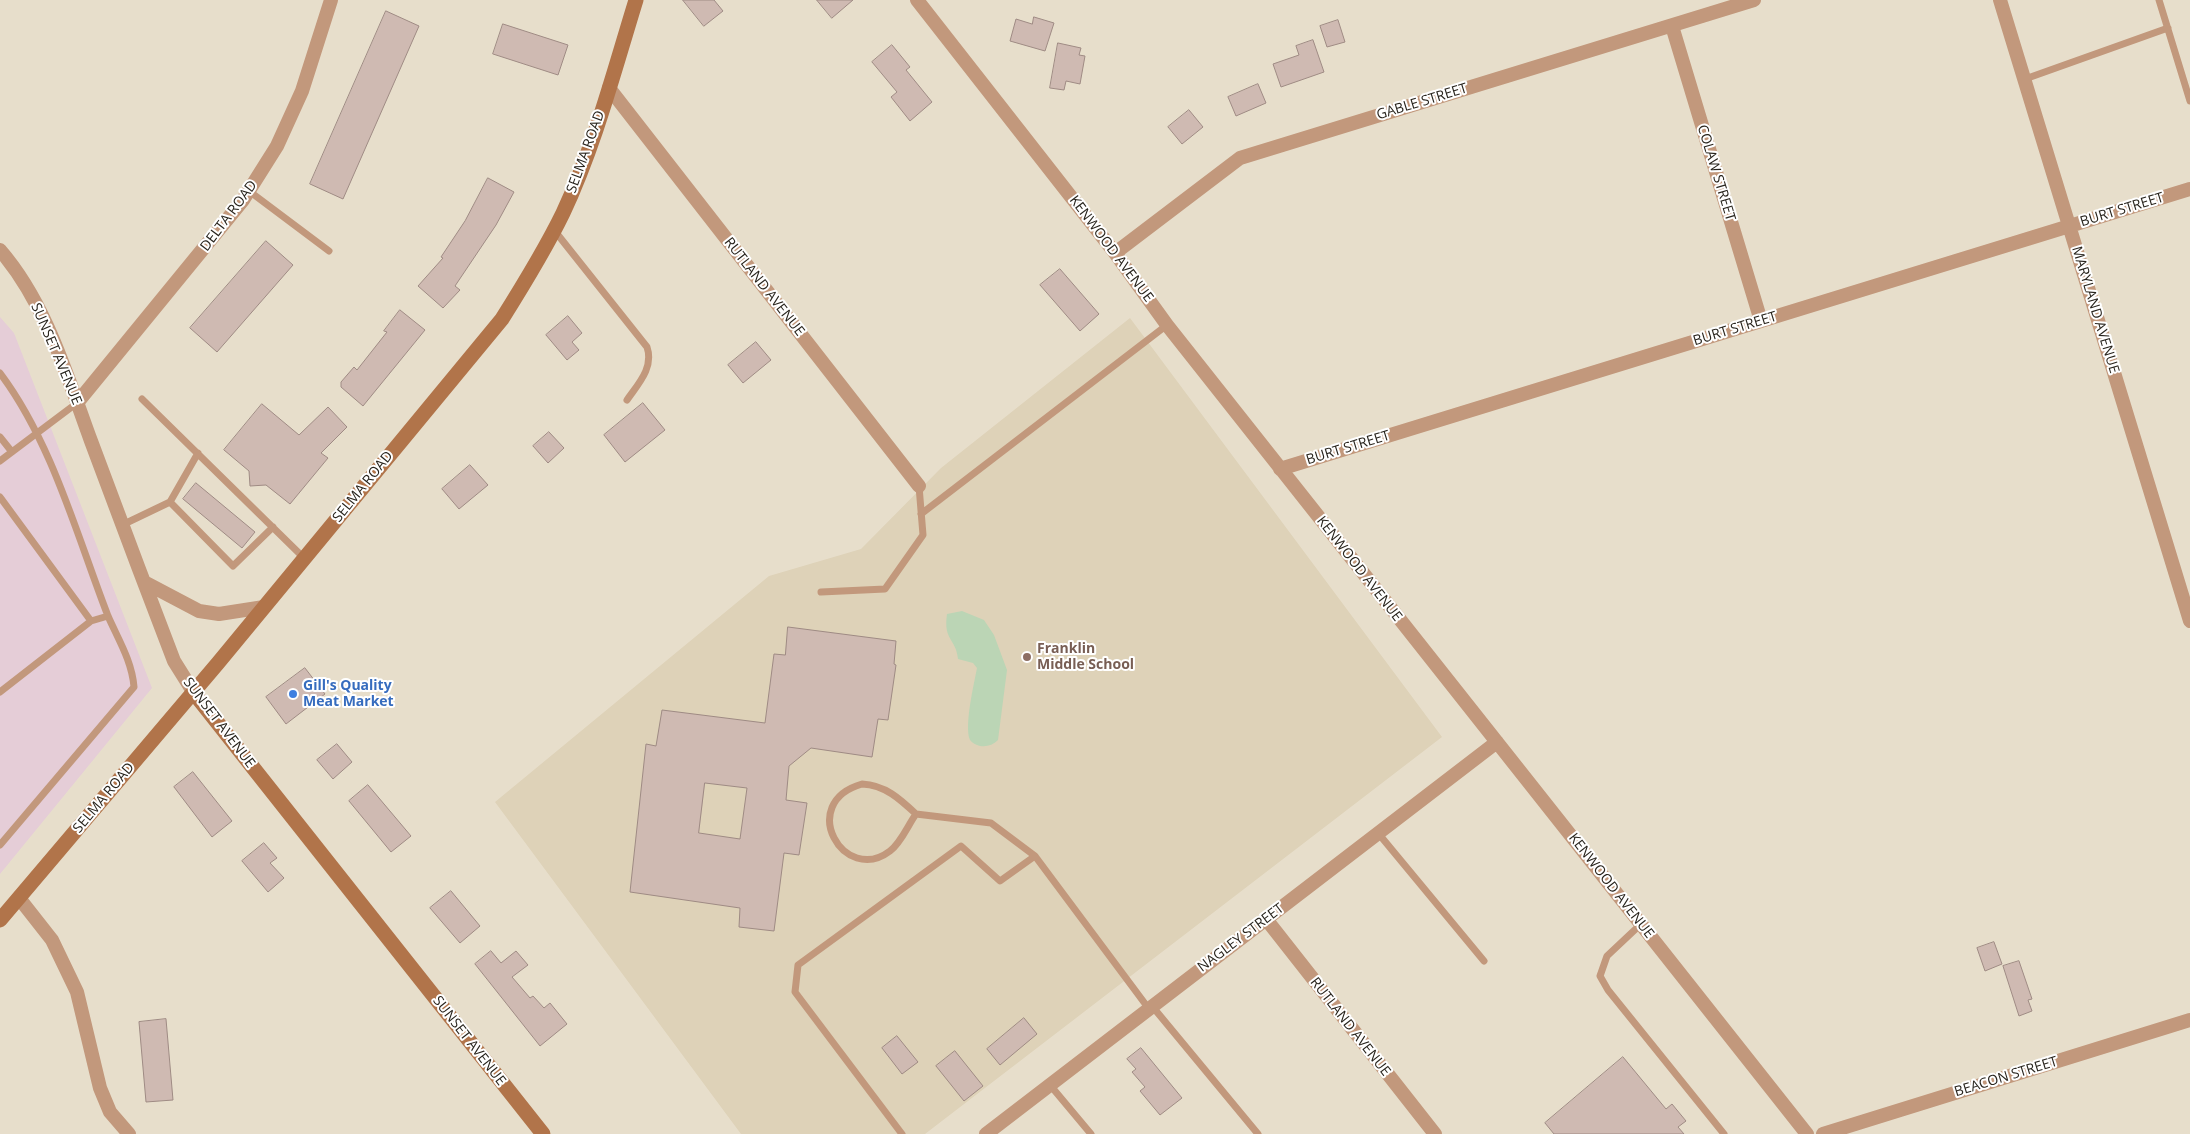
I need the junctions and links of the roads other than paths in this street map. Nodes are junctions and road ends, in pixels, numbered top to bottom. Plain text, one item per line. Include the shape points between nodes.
1 (331, 0) edge
2 (636, 0) edge
3 (917, 0) edge
4 (1754, 0) edge
5 (2000, 0) edge
6 (2159, 0) edge
7 (1672, 26) junction
8 (2168, 28) junction
9 (2025, 79) junction
10 (609, 88) junction
11 (2190, 101) edge
12 (2190, 189) edge
13 (249, 191) junction
14 (2069, 226) junction
15 (554, 230) junction
16 (0, 250) edge
17 (329, 252) dead end
18 (1115, 253) junction
19 (1761, 321) junction
20 (1167, 324) junction
21 (0, 373) edge
22 (142, 399) dead end
23 (627, 400) dead end
24 (77, 403) junction
25 (36, 433) junction
26 (0, 437) edge
27 (12, 452) junction
28 (198, 454) junction
29 (0, 461) edge
30 (1280, 468) junction
31 (918, 486) joint
32 (0, 497) edge
33 (170, 502) junction
34 (921, 514) junction
35 (122, 525) junction
36 (273, 527) junction
37 (305, 558) junction
38 (144, 582) junction
39 (821, 592) dead end
40 (264, 607) junction
41 (108, 616) junction
42 (91, 621) junction
43 (2190, 621) edge
44 (0, 692) edge
45 (194, 692) junction
46 (1497, 742) junction
47 (916, 814) junction
48 (1378, 833) junction
49 (0, 845) edge
50 (1035, 856) junction
51 (19, 898) junction
52 (0, 920) edge
53 (1266, 920) junction
54 (1641, 924) junction
55 (1484, 961) dead end
56 (1151, 1008) junction
57 (2190, 1020) edge
58 (1050, 1085) junction
59 (128, 1134) edge
60 (543, 1134) edge
61 (902, 1134) edge
62 (986, 1134) edge
63 (1091, 1134) edge
64 (1258, 1134) edge
65 (1435, 1134) edge
66 (1724, 1134) edge
67 (1807, 1134) edge
68 (1823, 1134) edge

1 - 13 street, DELTA ROAD via 302,91 277,146
2 - 10 street, SELMA ROAD
3 - 18 street, KENWOOD AVENUE
4 - 7 street, GABLE STREET
5 - 9 street, MARYLAND AVENUE
6 - 8 lane
7 - 18 street, GABLE STREET via 1240,158
7 - 19 street, COLAW STREET
8 - 9 lane
8 - 11 lane
9 - 14 street, MARYLAND AVENUE
10 - 15 street, SELMA ROAD via 584,164
10 - 31 street, RUTLAND AVENUE
12 - 14 street, BURT STREET
13 - 17 lane
13 - 24 street, DELTA ROAD
14 - 19 street, BURT STREET
14 - 43 street, MARYLAND AVENUE
15 - 23 lane via 651,357 648,369
15 - 37 street, SELMA ROAD via 502,319
16 - 24 street, SUNSET AVENUE via 23,281 40,312
18 - 20 street, KENWOOD AVENUE
19 - 30 street, BURT STREET
20 - 30 street, KENWOOD AVENUE
20 - 34 lane
21 - 25 lane via 12,388
22 - 28 lane
24 - 25 lane
24 - 35 street, SUNSET AVENUE
25 - 27 lane
25 - 41 lane
26 - 27 lane
27 - 29 lane
28 - 33 lane
28 - 36 lane
30 - 46 street, KENWOOD AVENUE
31 - 34 lane
32 - 42 lane
33 - 35 lane
33 - 36 lane via 233,566
34 - 39 lane via 923,535 885,589
35 - 38 street, SUNSET AVENUE
36 - 37 lane
37 - 40 street, SELMA ROAD
38 - 40 street via 199,611 219,614
38 - 45 street, SUNSET AVENUE via 174,661
40 - 45 street, SELMA ROAD
41 - 42 lane
41 - 49 lane via 133,671 134,687
42 - 44 lane
45 - 51 street, SELMA ROAD
45 - 60 street, SUNSET AVENUE
46 - 48 street, NAGLEY STREET
46 - 54 street, KENWOOD AVENUE
47 - 47 lane via 885,788 862,784 846,790 834,803 830,828 842,850 854,857 879,857 890,851
47 - 50 lane via 991,823
48 - 53 street, NAGLEY STREET
48 - 55 lane
50 - 56 lane
50 - 61 lane via 1000,881 961,846 798,965 795,992
51 - 52 street, SELMA ROAD
51 - 59 street via 52,940 77,992 100,1088 110,1112
53 - 56 street, NAGLEY STREET
53 - 65 street, RUTLAND AVENUE
54 - 66 lane via 1607,956 1600,976
54 - 67 street, KENWOOD AVENUE
56 - 58 street, NAGLEY STREET
56 - 64 lane
57 - 68 street, BEACON STREET
58 - 62 street, NAGLEY STREET
58 - 63 lane

